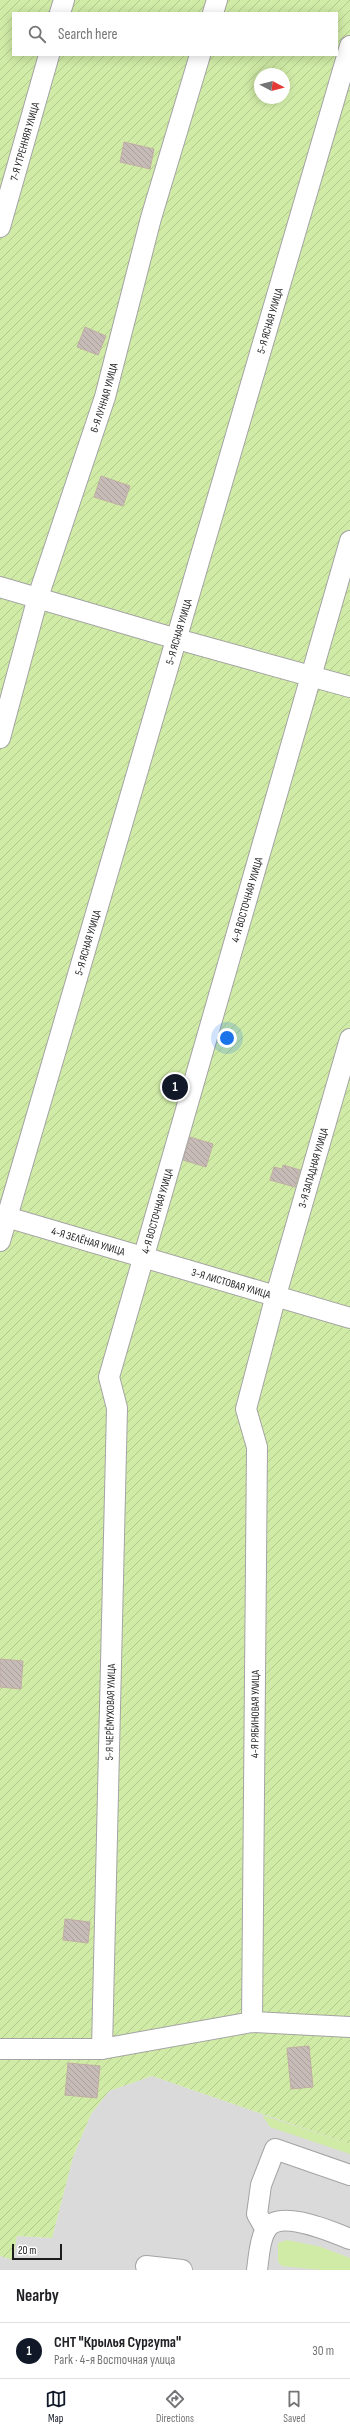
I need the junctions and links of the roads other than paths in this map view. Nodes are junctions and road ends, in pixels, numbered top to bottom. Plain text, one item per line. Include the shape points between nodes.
1 (64, 0) edge
2 (217, 0) edge
3 (60, 12) edge
4 (213, 12) edge
5 (350, 46) edge
6 (49, 56) edge
7 (200, 56) edge
8 (0, 227) edge
9 (350, 541) edge
10 (0, 587) edge
11 (38, 597) junction
12 (177, 639) junction
13 (312, 676) junction
14 (350, 687) edge
15 (0, 738) edge
16 (350, 1039) edge
17 (3, 1216) edge
18 (0, 1241) edge
19 (144, 1259) junction
20 (276, 1295) junction
21 (350, 1318) edge
22 (246, 1409) joint
23 (252, 2022) junction
24 (350, 2027) edge
25 (0, 2049) edge
26 (102, 2049) junction
27 (350, 2174) edge
28 (266, 2230) junction
29 (350, 2239) edge
30 (146, 2266) dead end
31 (182, 2270) edge
32 (257, 2270) edge

1 - 3 street
2 - 4 street
5 - 12 street, 5-Я ЯСНАЯ УЛИЦА
6 - 8 street, 7-Я УТРЕННЯЯ УЛИЦА
7 - 11 street, 6-Я ЛУННАЯ УЛИЦА via 151,218 105,397
9 - 13 street, 4-Я ВОСТОЧНАЯ УЛИЦА
10 - 11 street
11 - 12 street
11 - 15 street, 6-Я ЛУННАЯ УЛИЦА
12 - 13 street
12 - 17 street, 5-Я ЯСНАЯ УЛИЦА
13 - 14 street
13 - 19 street, 4-Я ВОСТОЧНАЯ УЛИЦА
16 - 20 street, 3-Я ЗАПАДНАЯ УЛИЦА
17 - 18 street, 5-Я ЯСНАЯ УЛИЦА
17 - 19 street, 4-Я ЗЕЛЁНАЯ УЛИЦА
19 - 20 street, 3-Я ЛИСТОВАЯ УЛИЦА
19 - 26 street, 5-Я ЧЕРЁМУХОВАЯ УЛИЦА via 109,1377 117,1408
20 - 21 street
20 - 22 street, 3-Я ЛИСТОВАЯ УЛИЦА
22 - 23 street, 4-Я РЯБИНОВАЯ УЛИЦА via 257,1447
23 - 24 street
23 - 26 street
25 - 26 street
27 - 28 street via 275,2149 261,2185 257,2214
28 - 29 street via 274,2222 286,2220 322,2228
28 - 32 street via 260,2246
30 - 31 street

